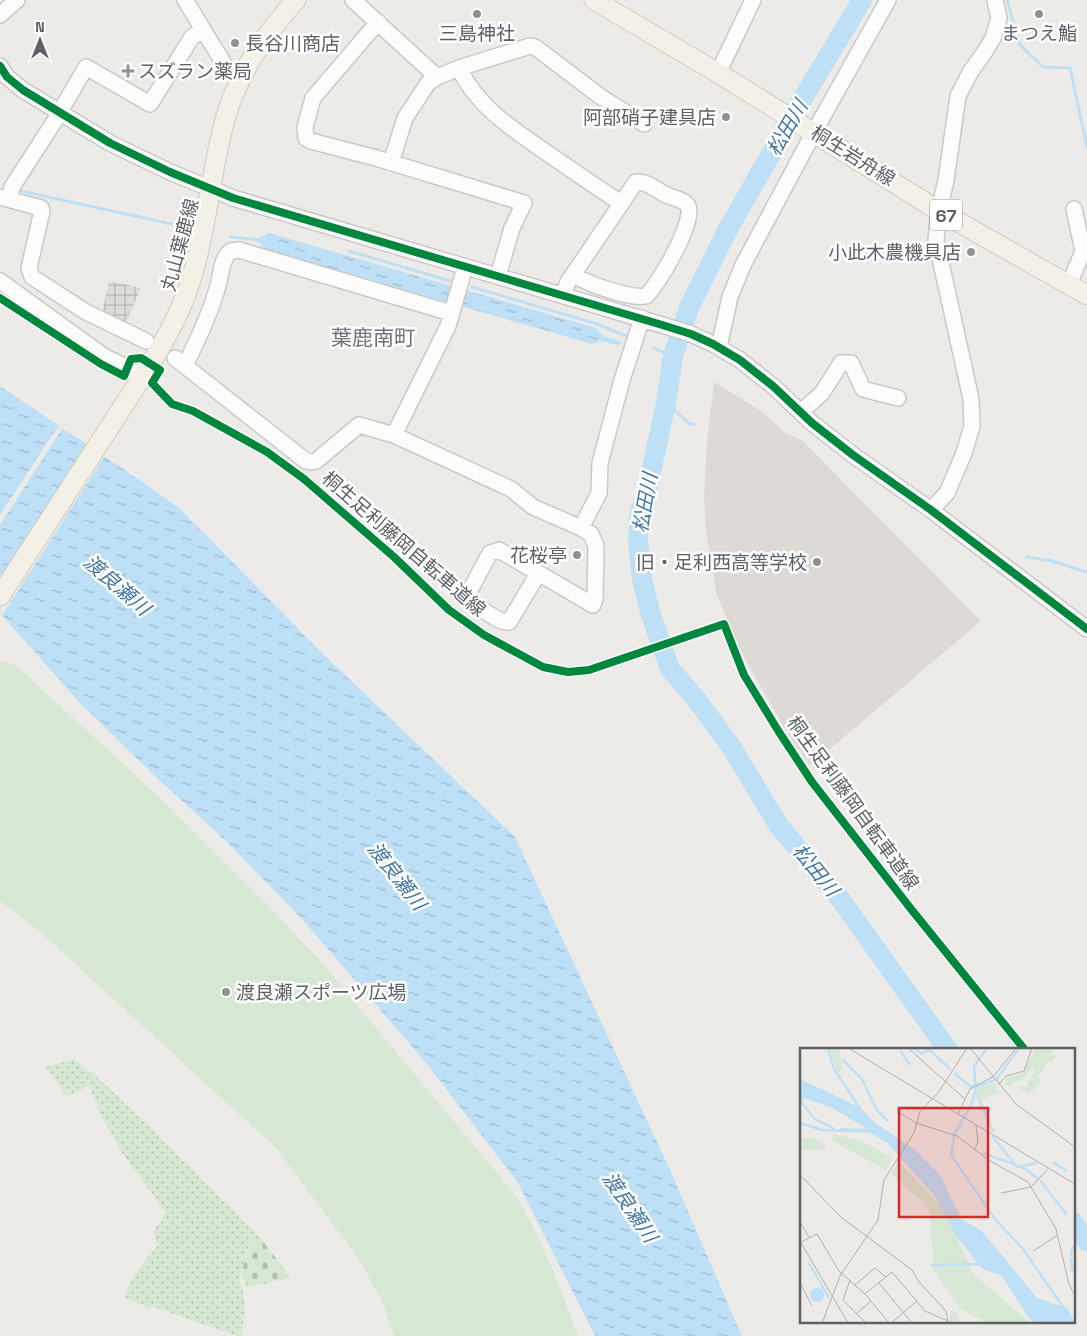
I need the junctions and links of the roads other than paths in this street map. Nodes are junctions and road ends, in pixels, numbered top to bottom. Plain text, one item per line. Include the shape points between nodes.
1 (17, 0) edge
2 (185, 0) edge
3 (296, 0) edge
4 (353, 0) edge
5 (594, 0) edge
6 (753, 0) edge
7 (888, 0) edge
8 (995, 0) edge
9 (0, 15) edge
10 (378, 22) junction
11 (202, 30) junction
12 (0, 66) edge
13 (459, 68) junction
14 (718, 73) junction
15 (242, 76) junction
16 (437, 77) junction
17 (60, 112) junction
18 (644, 124) dead end
19 (811, 130) junction
20 (391, 163) junction
21 (211, 190) junction
22 (5, 198) edge
23 (621, 203) junction
24 (1074, 209) dead end
25 (939, 211) junction
26 (466, 267) junction
27 (574, 275) junction
28 (498, 276) junction
29 (0, 281) edge
30 (1069, 285) junction
31 (563, 295) junction
32 (1087, 295) edge
33 (453, 309) junction
34 (642, 318) junction
35 (146, 341) dead end
36 (716, 346) junction
37 (139, 382) junction
38 (898, 398) dead end
39 (801, 412) junction
40 (394, 436) junction
41 (930, 510) junction
42 (581, 528) junction
43 (538, 574) junction
44 (0, 596) edge
45 (1087, 628) edge

1 - 9 street
2 - 11 street
3 - 15 main road, 丸山葉鹿線 via 262,42
4 - 10 street
5 - 14 main road, 桐生岩舟線 / 67
6 - 14 street
7 - 19 street
8 - 25 street via 999,18 993,38 958,96
10 - 16 street
10 - 20 street via 314,98 305,134 311,141
11 - 15 street via 226,67
11 - 17 street via 192,37 150,104 86,67
12 - 17 street via 7,77 23,90
13 - 16 street
13 - 18 street via 525,47 535,47 601,97
13 - 23 street via 464,80 504,123
14 - 19 main road, 桐生岩舟線 / 67
15 - 21 main road, 丸山葉鹿線 via 224,125
16 - 20 street via 428,83 405,118
17 - 21 street via 110,143
17 - 22 street
19 - 25 main road, 桐生岩舟線 / 67
19 - 36 street via 743,264
20 - 28 street via 524,204 512,228
21 - 26 street
21 - 37 main road, 丸山葉鹿線 via 197,262 188,288 180,309
22 - 35 street via 39,206 42,211 29,268 32,277 86,312
23 - 27 street
23 - 27 street via 636,182 641,181 672,199 681,200 689,208 689,220 674,255 649,294 634,296 585,282
24 - 30 street via 1084,251
25 - 30 main road, 桐生岩舟線 / 67
25 - 41 street via 936,240 972,413 969,439 952,484
26 - 28 street
26 - 33 street
27 - 31 street
28 - 31 street
29 - 37 street
30 - 32 main road, 桐生岩舟線 / 67
31 - 34 street
33 - 40 street via 448,326
33 - 40 street via 239,250 231,251 224,259 208,317 180,361 306,461 316,460 359,425
34 - 36 street
34 - 42 street via 600,463 599,493
36 - 39 street via 774,386
37 - 44 main road, 丸山葉鹿線
38 - 39 street via 863,389 851,363 841,363 822,392
39 - 41 street
40 - 42 street via 510,489 533,507
41 - 45 street
42 - 43 street via 591,534 596,546 593,604
43 - 43 street via 499,550 490,553 470,590 470,599 499,620 509,622

